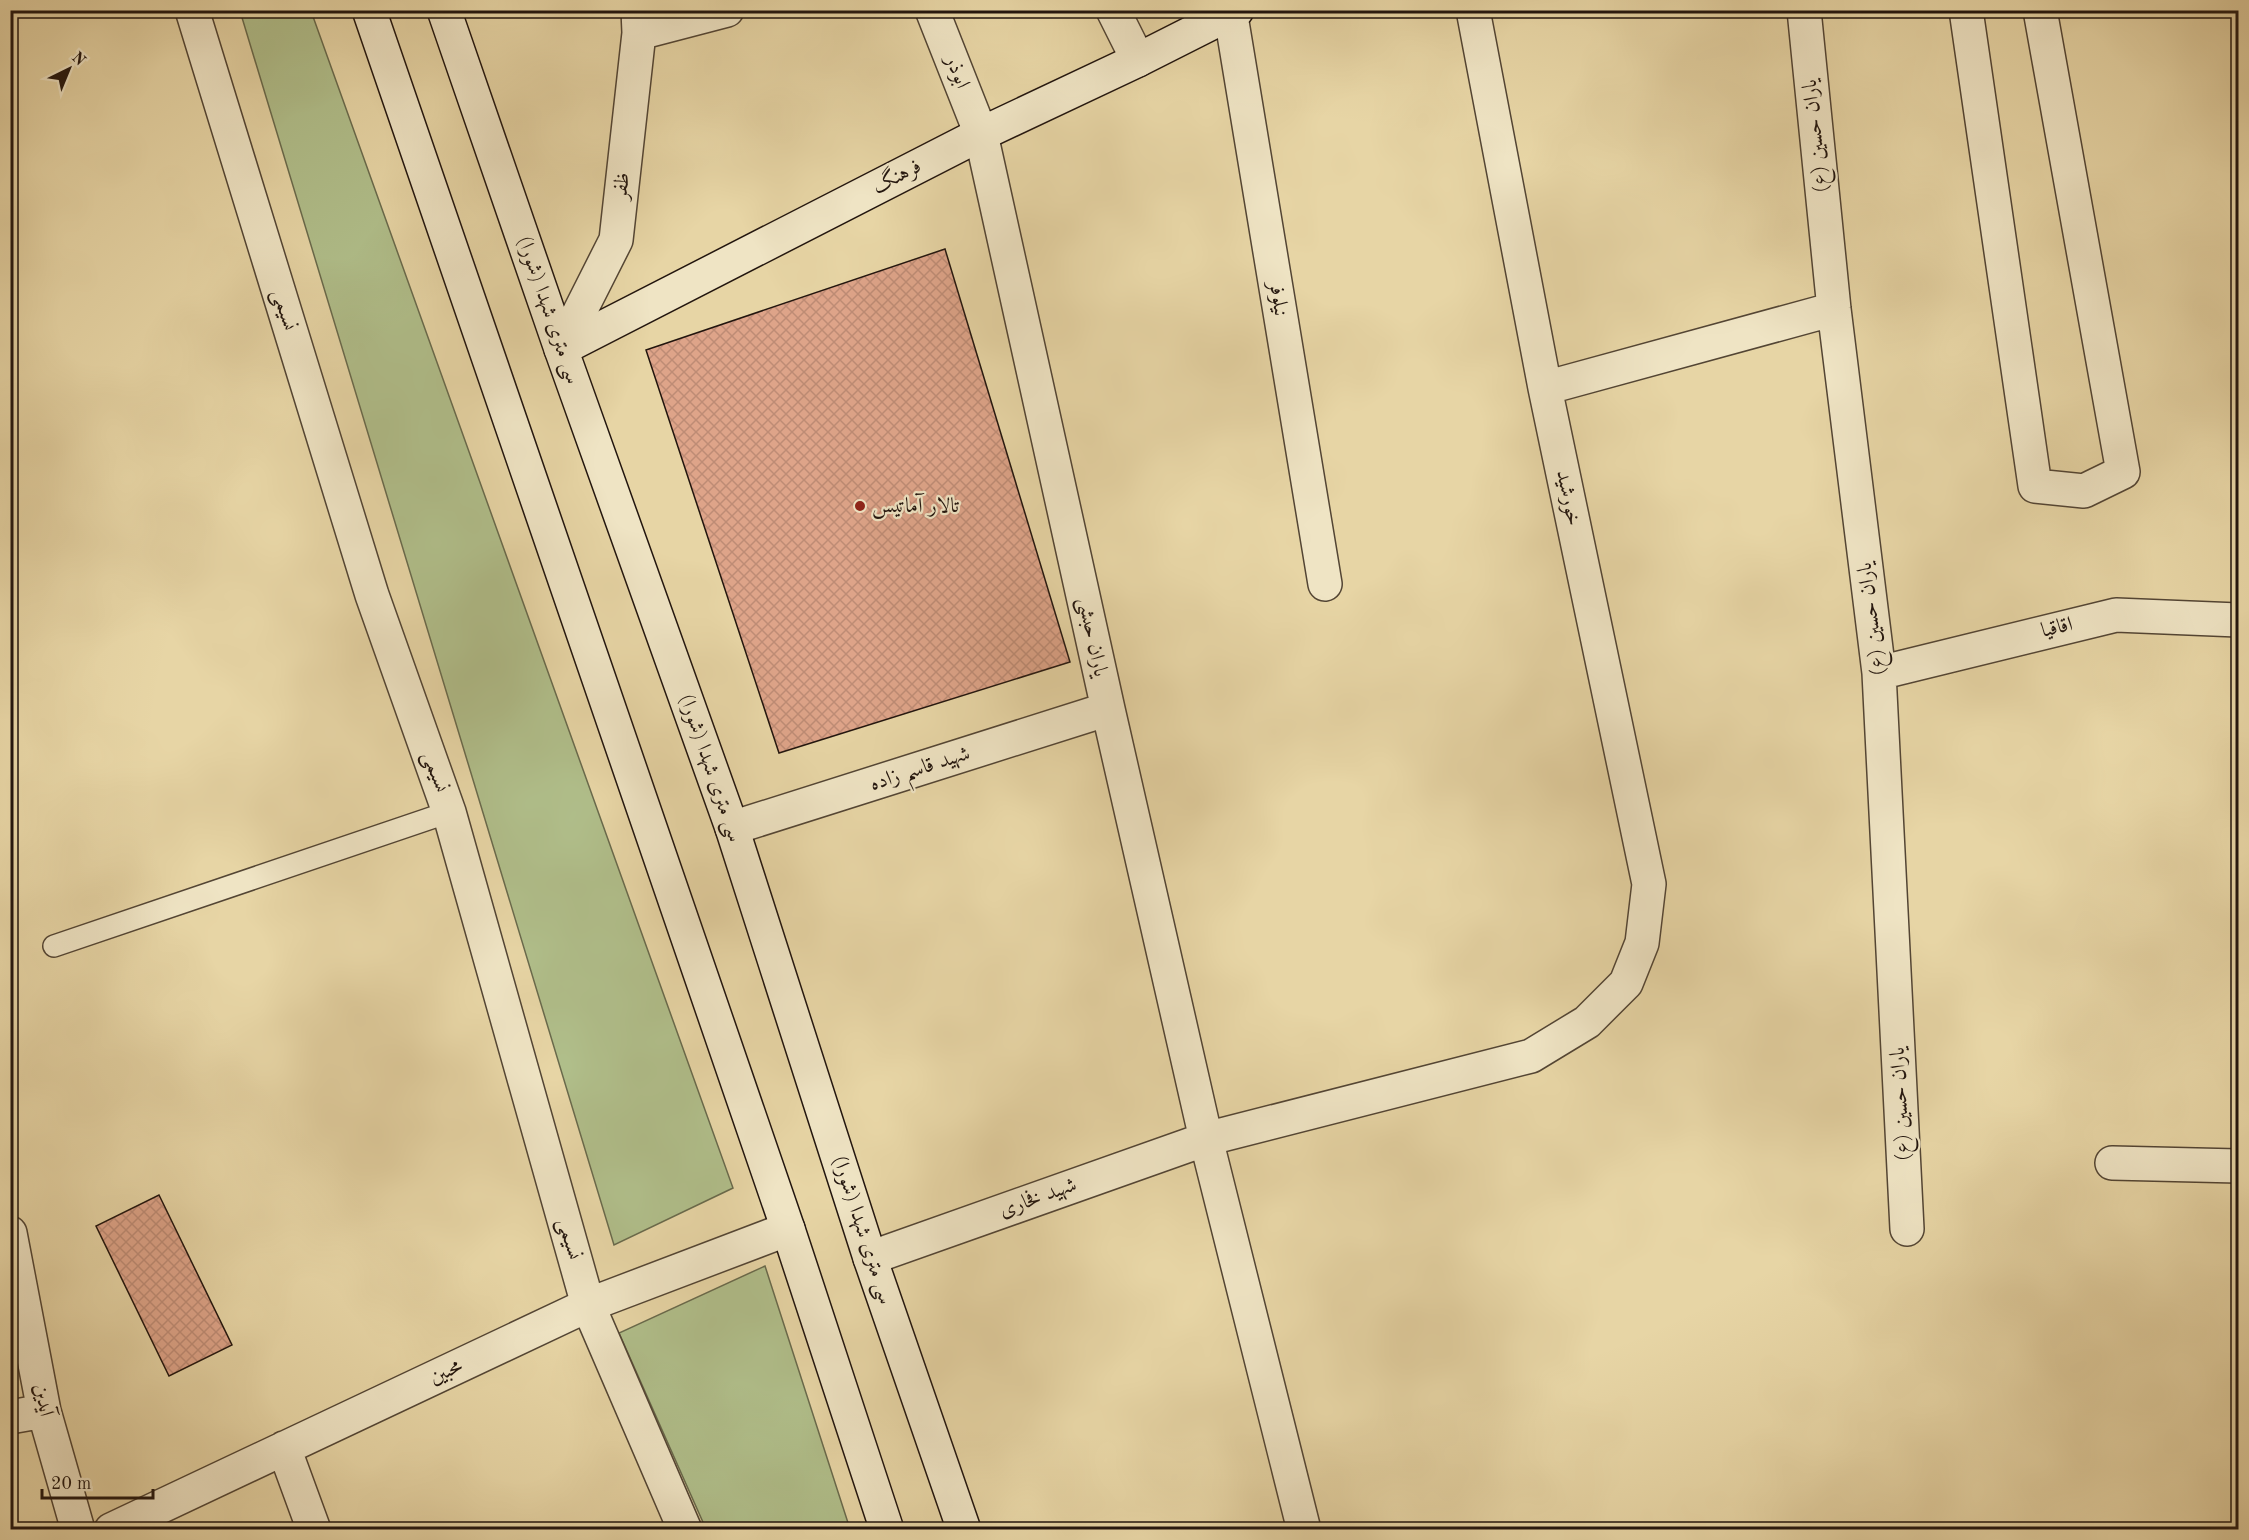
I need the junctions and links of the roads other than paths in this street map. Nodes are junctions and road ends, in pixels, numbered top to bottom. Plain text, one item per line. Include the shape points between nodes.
1 (192, 10) edge
2 (369, 10) edge
3 (444, 10) edge
4 (727, 10) edge
5 (932, 10) edge
6 (1113, 10) edge
7 (1473, 10) edge
8 (1803, 10) edge
9 (1966, 10) edge
10 (2040, 10) edge
11 (1232, 11) edge
12 (639, 22) edge
13 (1138, 60) junction
14 (981, 134) junction
15 (1834, 309) junction
16 (561, 349) junction
17 (1545, 388) junction
18 (1325, 584) dead end
19 (2238, 620) edge
20 (1879, 673) junction
21 (1108, 709) junction
22 (449, 812) junction
23 (732, 828) junction
24 (54, 946) dead end
25 (1626, 983) joint
26 (1206, 1139) junction
27 (2112, 1163) dead end
28 (2238, 1166) edge
29 (788, 1229) junction
30 (1907, 1229) dead end
31 (10, 1233) edge
32 (870, 1258) junction
33 (588, 1305) junction
34 (44, 1411) junction
35 (10, 1417) edge
36 (284, 1448) junction
37 (78, 1530) edge
38 (111, 1530) edge
39 (314, 1530) edge
40 (686, 1530) edge
41 (887, 1530) edge
42 (964, 1530) edge
43 (1304, 1530) edge

1 - 22 street, نسیمی via 372,595
2 - 29 street
3 - 16 street, سی متری شهدا (شورا)
4 - 12 street
5 - 14 street, ابوذر
6 - 13 street
7 - 17 street, خورشید
8 - 15 street, یاران حسین (ع)
9 - 10 street via 2035,486 2084,491 2123,472
11 - 13 street, فرهنگ
11 - 18 street, نیلوفر
12 - 16 street, ظفر via 616,240
13 - 14 street, فرهنگ
14 - 16 street, فرهنگ
14 - 21 street, یاران حبشی
15 - 17 street
15 - 20 street, یاران حسین (ع)
16 - 23 street, سی متری شهدا (شورا)
17 - 25 street, خورشید via 1648,884 1642,943
19 - 20 street, اقاقیا via 2116,615
20 - 30 street, یاران حسین (ع)
21 - 23 street, شهید قاسم زاده
21 - 26 street, یاران حبشی
22 - 24 lane
22 - 33 street, نسیمی
23 - 32 street, سی متری شهدا (شورا)
25 - 26 street, شهید فخاری via 1587,1022 1531,1056
26 - 32 street, شهید فخاری
26 - 43 street, یاران حبشی
27 - 28 street
29 - 33 street, محبین
29 - 41 street
31 - 34 street, آیدین
32 - 42 street, سی متری شهدا (شورا)
33 - 36 street, محبین
33 - 40 street, نسیمی
34 - 35 street
34 - 37 street, آیدین
36 - 38 street, محبین
36 - 39 street

